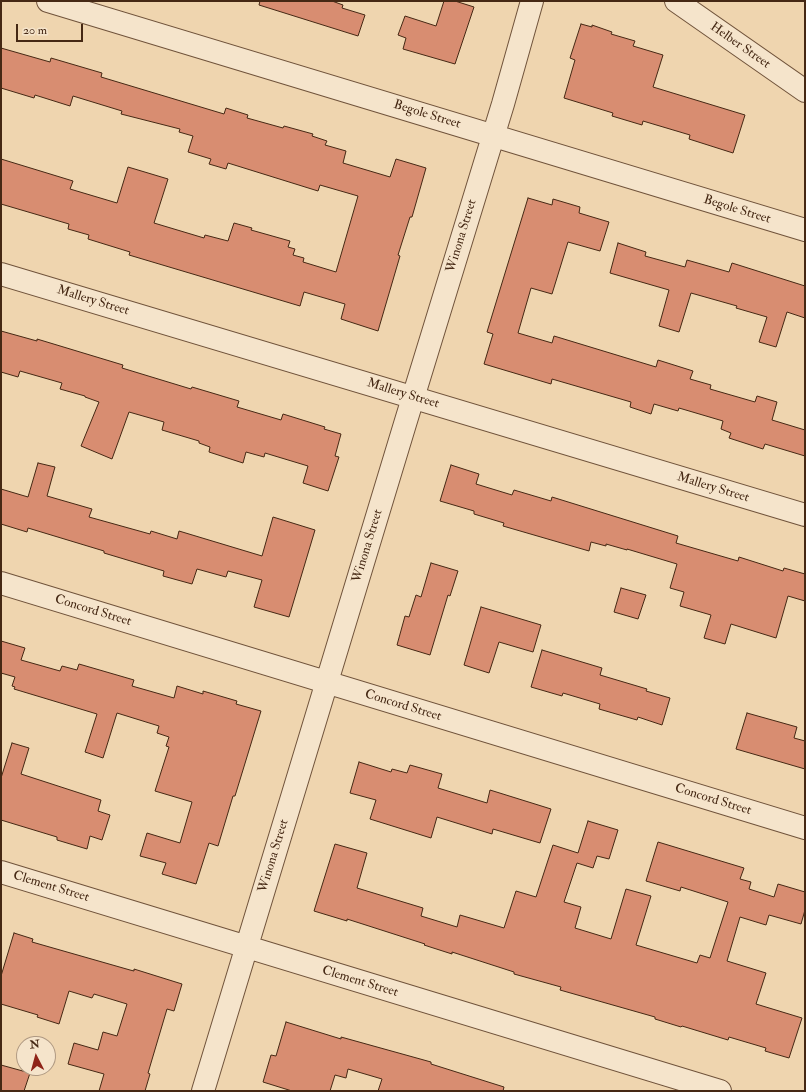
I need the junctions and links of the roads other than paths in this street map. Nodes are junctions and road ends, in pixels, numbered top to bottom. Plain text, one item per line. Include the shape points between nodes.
1 (48, 1) edge
2 (532, 1) edge
3 (676, 1) edge
4 (805, 91) edge
5 (493, 136) junction
6 (805, 230) edge
7 (1, 274) edge
8 (413, 397) junction
9 (805, 515) edge
10 (1, 583) edge
11 (326, 682) junction
12 (805, 828) edge
13 (1, 872) edge
14 (246, 947) junction
15 (203, 1091) edge
16 (720, 1091) edge

1 - 5 street, Begole Street
2 - 5 street, Winona Street
3 - 4 street, Helber Street
5 - 6 street, Begole Street
5 - 8 street, Winona Street
7 - 8 street, Mallery Street
8 - 9 street, Mallery Street
8 - 11 street, Winona Street
10 - 11 street, Concord Street
11 - 12 street, Concord Street
11 - 14 street, Winona Street
13 - 14 street, Clement Street
14 - 15 street, Winona Street
14 - 16 street, Clement Street

